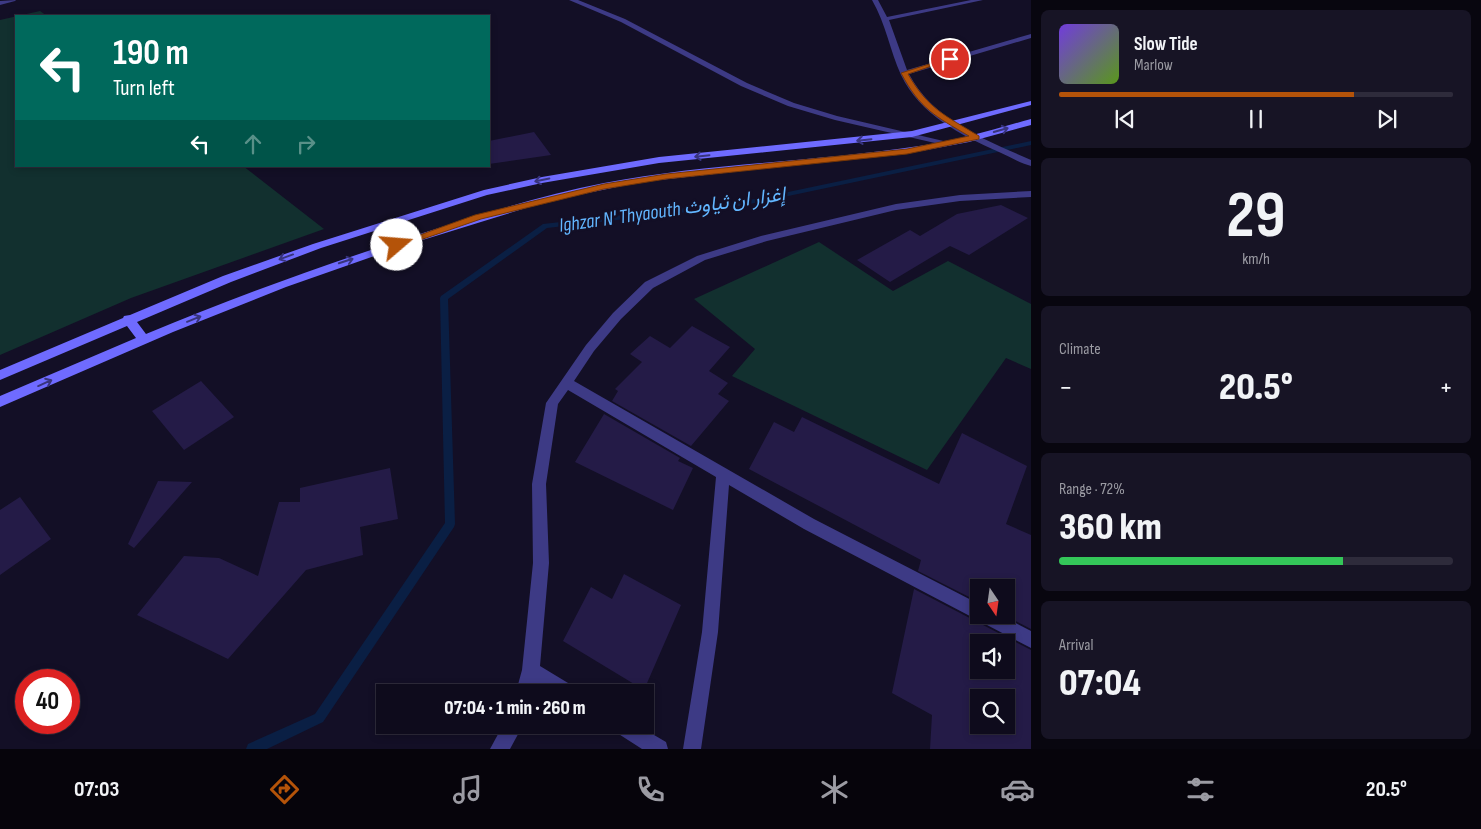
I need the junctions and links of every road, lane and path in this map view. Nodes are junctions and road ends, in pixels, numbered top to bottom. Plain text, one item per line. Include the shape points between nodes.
1 (13, 0) edge
2 (572, 0) edge
3 (875, 0) edge
4 (980, 0) edge
5 (0, 3) edge
6 (886, 19) junction
7 (1031, 36) edge
8 (904, 73) junction
9 (1031, 103) edge
10 (1031, 122) edge
11 (952, 125) junction
12 (912, 134) junction
13 (976, 137) junction
14 (948, 143) junction
15 (1031, 163) edge
16 (1031, 194) edge
17 (408, 229) junction
18 (128, 319) junction
19 (144, 339) junction
20 (0, 375) edge
21 (566, 383) junction
22 (0, 402) edge
23 (723, 474) junction
24 (970, 608) edge
25 (1000, 624) edge
26 (1031, 640) edge
27 (531, 670) junction
28 (527, 684) edge
29 (555, 684) edge
30 (508, 734) edge
31 (635, 734) edge
32 (499, 749) edge
33 (659, 749) edge
34 (692, 749) edge

1 - 5 street
2 - 12 street via 635,26 768,96 835,119
3 - 6 street
4 - 6 street
6 - 8 street
7 - 8 street
8 - 11 street via 924,104
9 - 11 street
13 -> 10 street
11 - 12 street
11 - 13 street
12 - 14 street
12 -> 17 street via 659,160 599,170 484,193
13 - 14 street
13 - 15 street
14 - 17 street via 907,151 666,176 604,186 478,217
16 - 21 street via 960,198 896,207 809,226 701,258 649,285 617,316
17 -> 18 street via 236,275
19 -> 17 street
18 - 19 street
18 - 20 street
22 -> 19 street
21 - 23 street
21 - 27 street via 552,403 539,484 541,564
23 - 24 street via 808,524
23 - 34 street via 710,632
25 - 26 street
27 - 28 street
27 - 29 street
30 - 32 street
31 - 33 street

